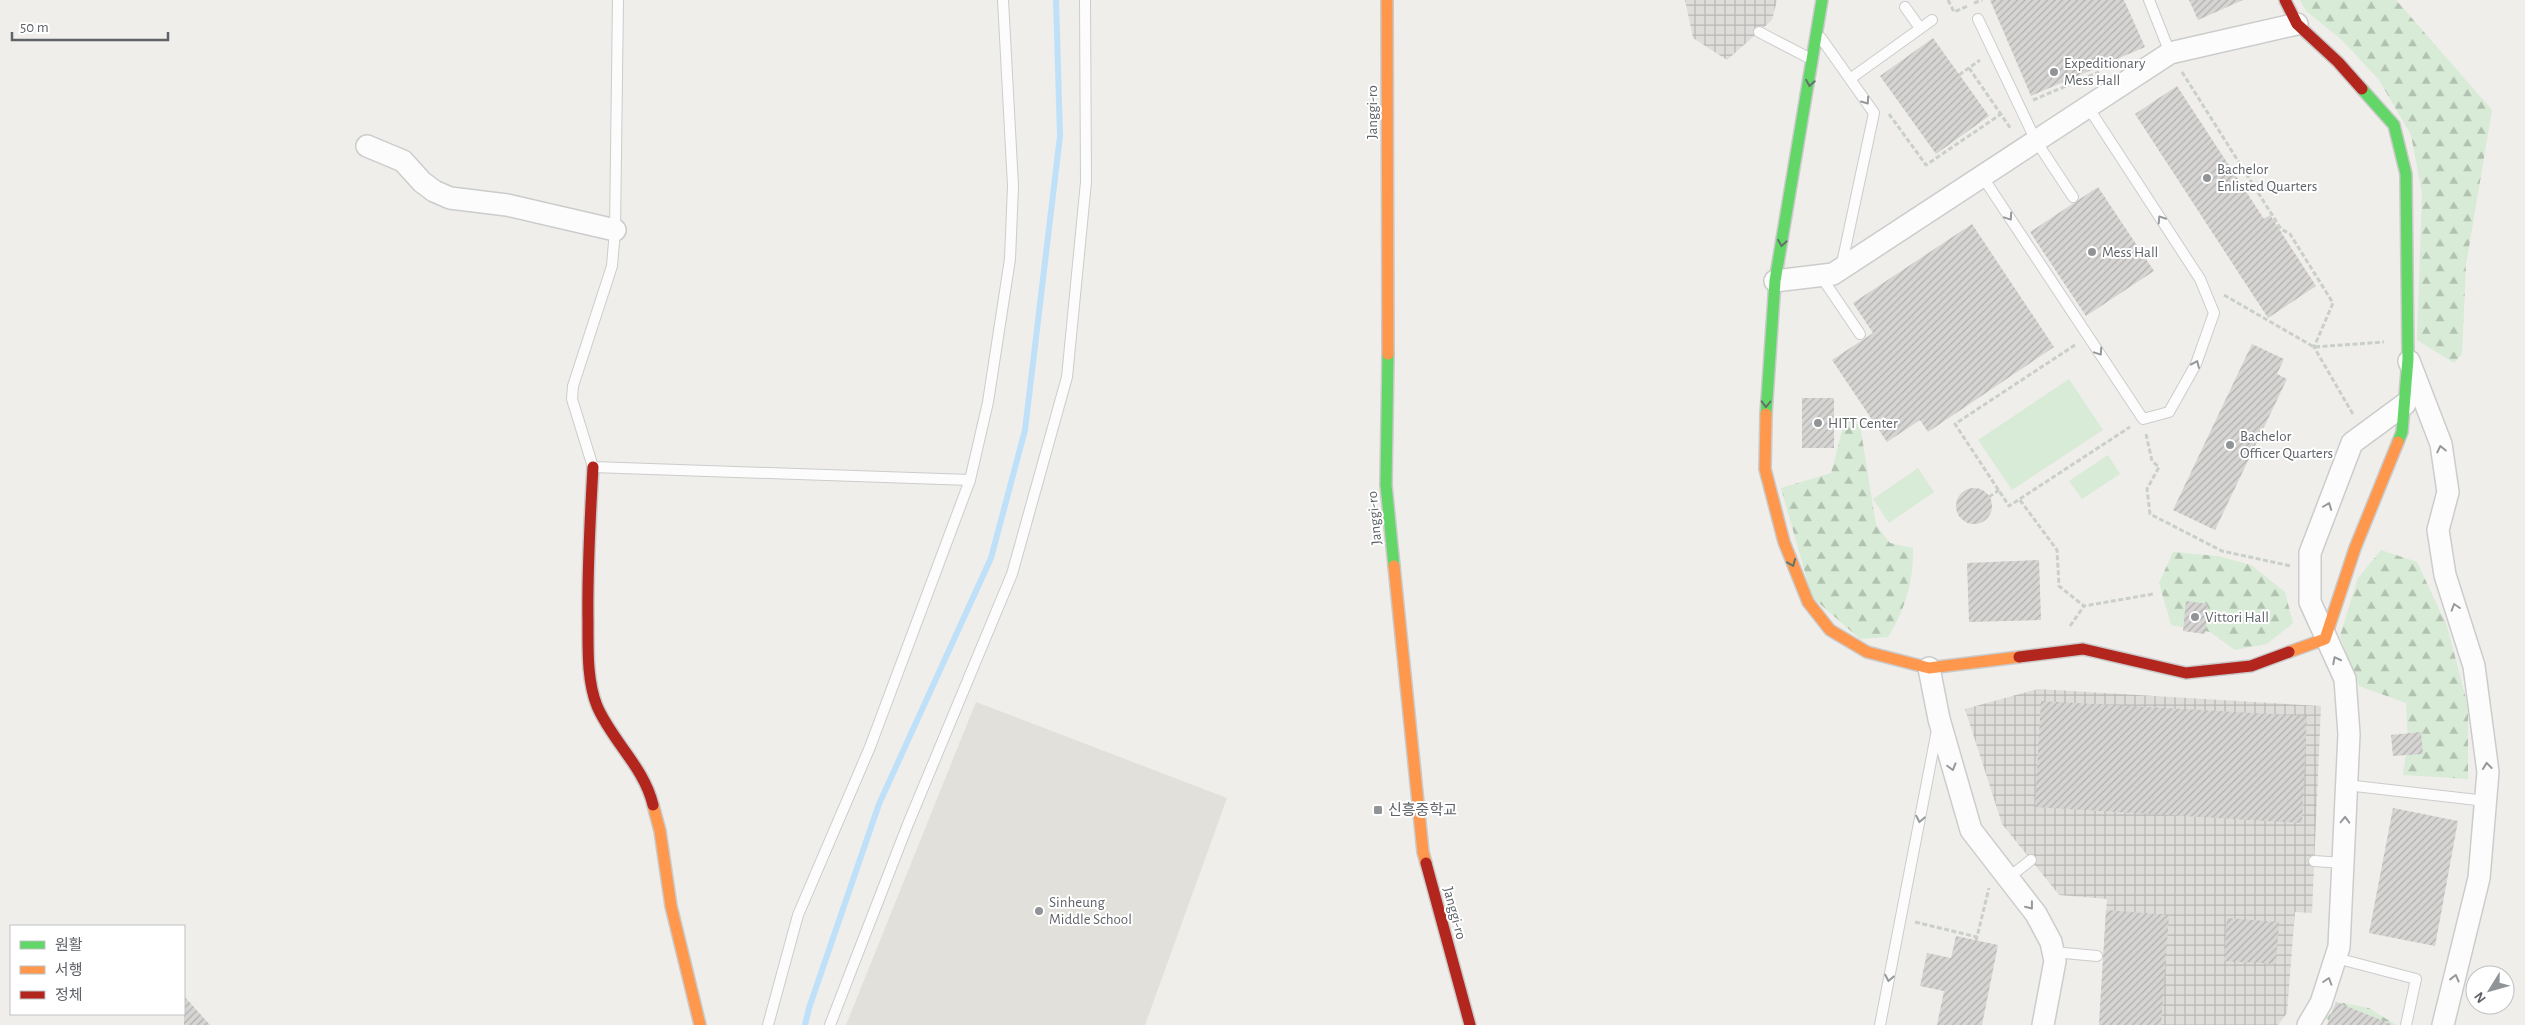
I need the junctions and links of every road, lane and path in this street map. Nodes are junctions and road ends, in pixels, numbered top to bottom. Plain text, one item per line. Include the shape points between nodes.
1 (618, 0) edge
2 (1003, 0) edge
3 (1085, 0) edge
4 (1386, 0) edge
5 (1822, 0) edge
6 (1948, 0) edge
7 (1982, 0) edge
8 (2149, 0) edge
9 (2286, 0) edge
10 (1905, 7) dead end
11 (1978, 19) dead end
12 (1932, 20) dead end
13 (2297, 24) junction
14 (1920, 28) junction
15 (1758, 32) dead end
16 (1818, 33) junction
17 (1993, 51) junction
18 (2170, 53) junction
19 (1813, 61) junction
20 (1969, 68) junction
21 (2102, 71) dead end
22 (1959, 75) dead end
23 (1850, 79) junction
24 (2019, 106) junction
25 (2088, 107) junction
26 (2000, 114) junction
27 (1911, 144) dead end
28 (2030, 145) junction
29 (367, 146) dead end
30 (1982, 176) junction
31 (2073, 197) dead end
32 (615, 230) junction
33 (1841, 268) junction
34 (1820, 276) junction
35 (1775, 282) junction
36 (2202, 283) junction
37 (1860, 334) dead end
38 (2088, 336) junction
39 (2314, 347) junction
40 (2408, 350) junction
41 (2405, 404) junction
42 (2143, 419) junction
43 (2364, 434) junction
44 (593, 466) junction
45 (970, 480) junction
46 (1999, 490) junction
47 (1989, 497) dead end
48 (2020, 500) junction
49 (2310, 570) junction
50 (2153, 594) dead end
51 (2325, 639) junction
52 (1930, 668) junction
53 (1939, 719) junction
54 (2346, 785) junction
55 (2486, 801) junction
56 (2031, 860) dead end
57 (2314, 861) dead end
58 (2343, 863) junction
59 (2008, 878) junction
60 (1900, 919) junction
61 (1977, 937) dead end
62 (2053, 952) junction
63 (2097, 956) dead end
64 (2336, 958) junction
65 (700, 1025) edge
66 (768, 1025) edge
67 (830, 1025) edge
68 (1470, 1025) edge
69 (1880, 1025) edge
70 (2043, 1025) edge
71 (2308, 1025) edge
72 (2406, 1025) edge
73 (2443, 1025) edge

1 - 32 lane
2 - 45 lane via 1013,186 1010,259 988,402
3 - 67 lane via 1086,182 1067,377 1012,574 908,824
4 - 68 street, Janggi-ro via 1389,308 1386,485 1423,852
5 - 16 street
6 - 7 path via 1954,12
8 - 18 lane
9 - 13 street
10 - 14 lane
11 - 17 lane
12 - 14 lane
13 - 18 street
13 - 40 street via 2338,62 2394,125 2406,174
14 - 23 lane
15 - 19 lane
16 - 19 street
16 - 23 lane
17 - 20 path
17 - 24 lane
18 - 25 street
18 - 39 path via 2281,229 2290,234 2333,303
19 -> 35 street
20 - 22 path
20 - 26 path
21 - 24 path
23 -> 33 lane via 1874,113
24 - 28 lane
25 - 28 street
36 -> 25 lane
26 - 27 path via 1926,165
26 - 28 path
28 - 30 street
28 - 31 lane
29 - 32 street via 403,161 422,182 450,198 507,205
30 - 33 street
30 -> 38 lane
32 - 44 lane via 612,266 573,386 572,399
33 - 34 street
34 - 35 street
34 - 37 lane
35 -> 52 street via 1766,398 1765,469 1784,542 1808,602 1830,630 1867,652
36 - 39 path
42 -> 36 lane via 2169,412 2196,364 2214,313
38 -> 42 lane
38 - 46 path via 1955,424
39 - 40 path
39 - 43 path
40 - 41 street
55 -> 40 street via 2488,772 2474,666 2445,575 2438,530 2448,492 2441,444
41 - 43 street
41 - 51 street via 2402,432 2355,548
42 - 48 path
42 - 49 path via 2152,461 2159,467 2147,489 2150,514 2222,551
49 -> 43 street via 2310,553 2352,443
44 - 45 lane
44 - 65 street via 587,562 591,682 597,705 651,796 660,831 671,906
45 - 66 lane via 870,747 798,915
46 - 47 path
46 - 48 path via 2010,506
48 - 50 path via 2056,550 2059,586 2084,606
49 - 51 street via 2310,602
51 - 52 street via 2251,666 2186,673 2083,649
54 -> 51 street via 2349,734 2345,679
52 - 53 street
53 -> 59 street via 1971,830
53 -> 60 lane
54 - 55 lane
58 -> 54 street
73 -> 55 street via 2480,878
56 - 59 lane
57 - 58 lane
58 - 64 street
59 -> 62 street via 2036,914
60 - 61 path
60 -> 69 lane
62 - 63 lane
62 - 70 street via 2055,961
71 -> 64 street via 2321,1003
64 - 72 lane via 2416,979

